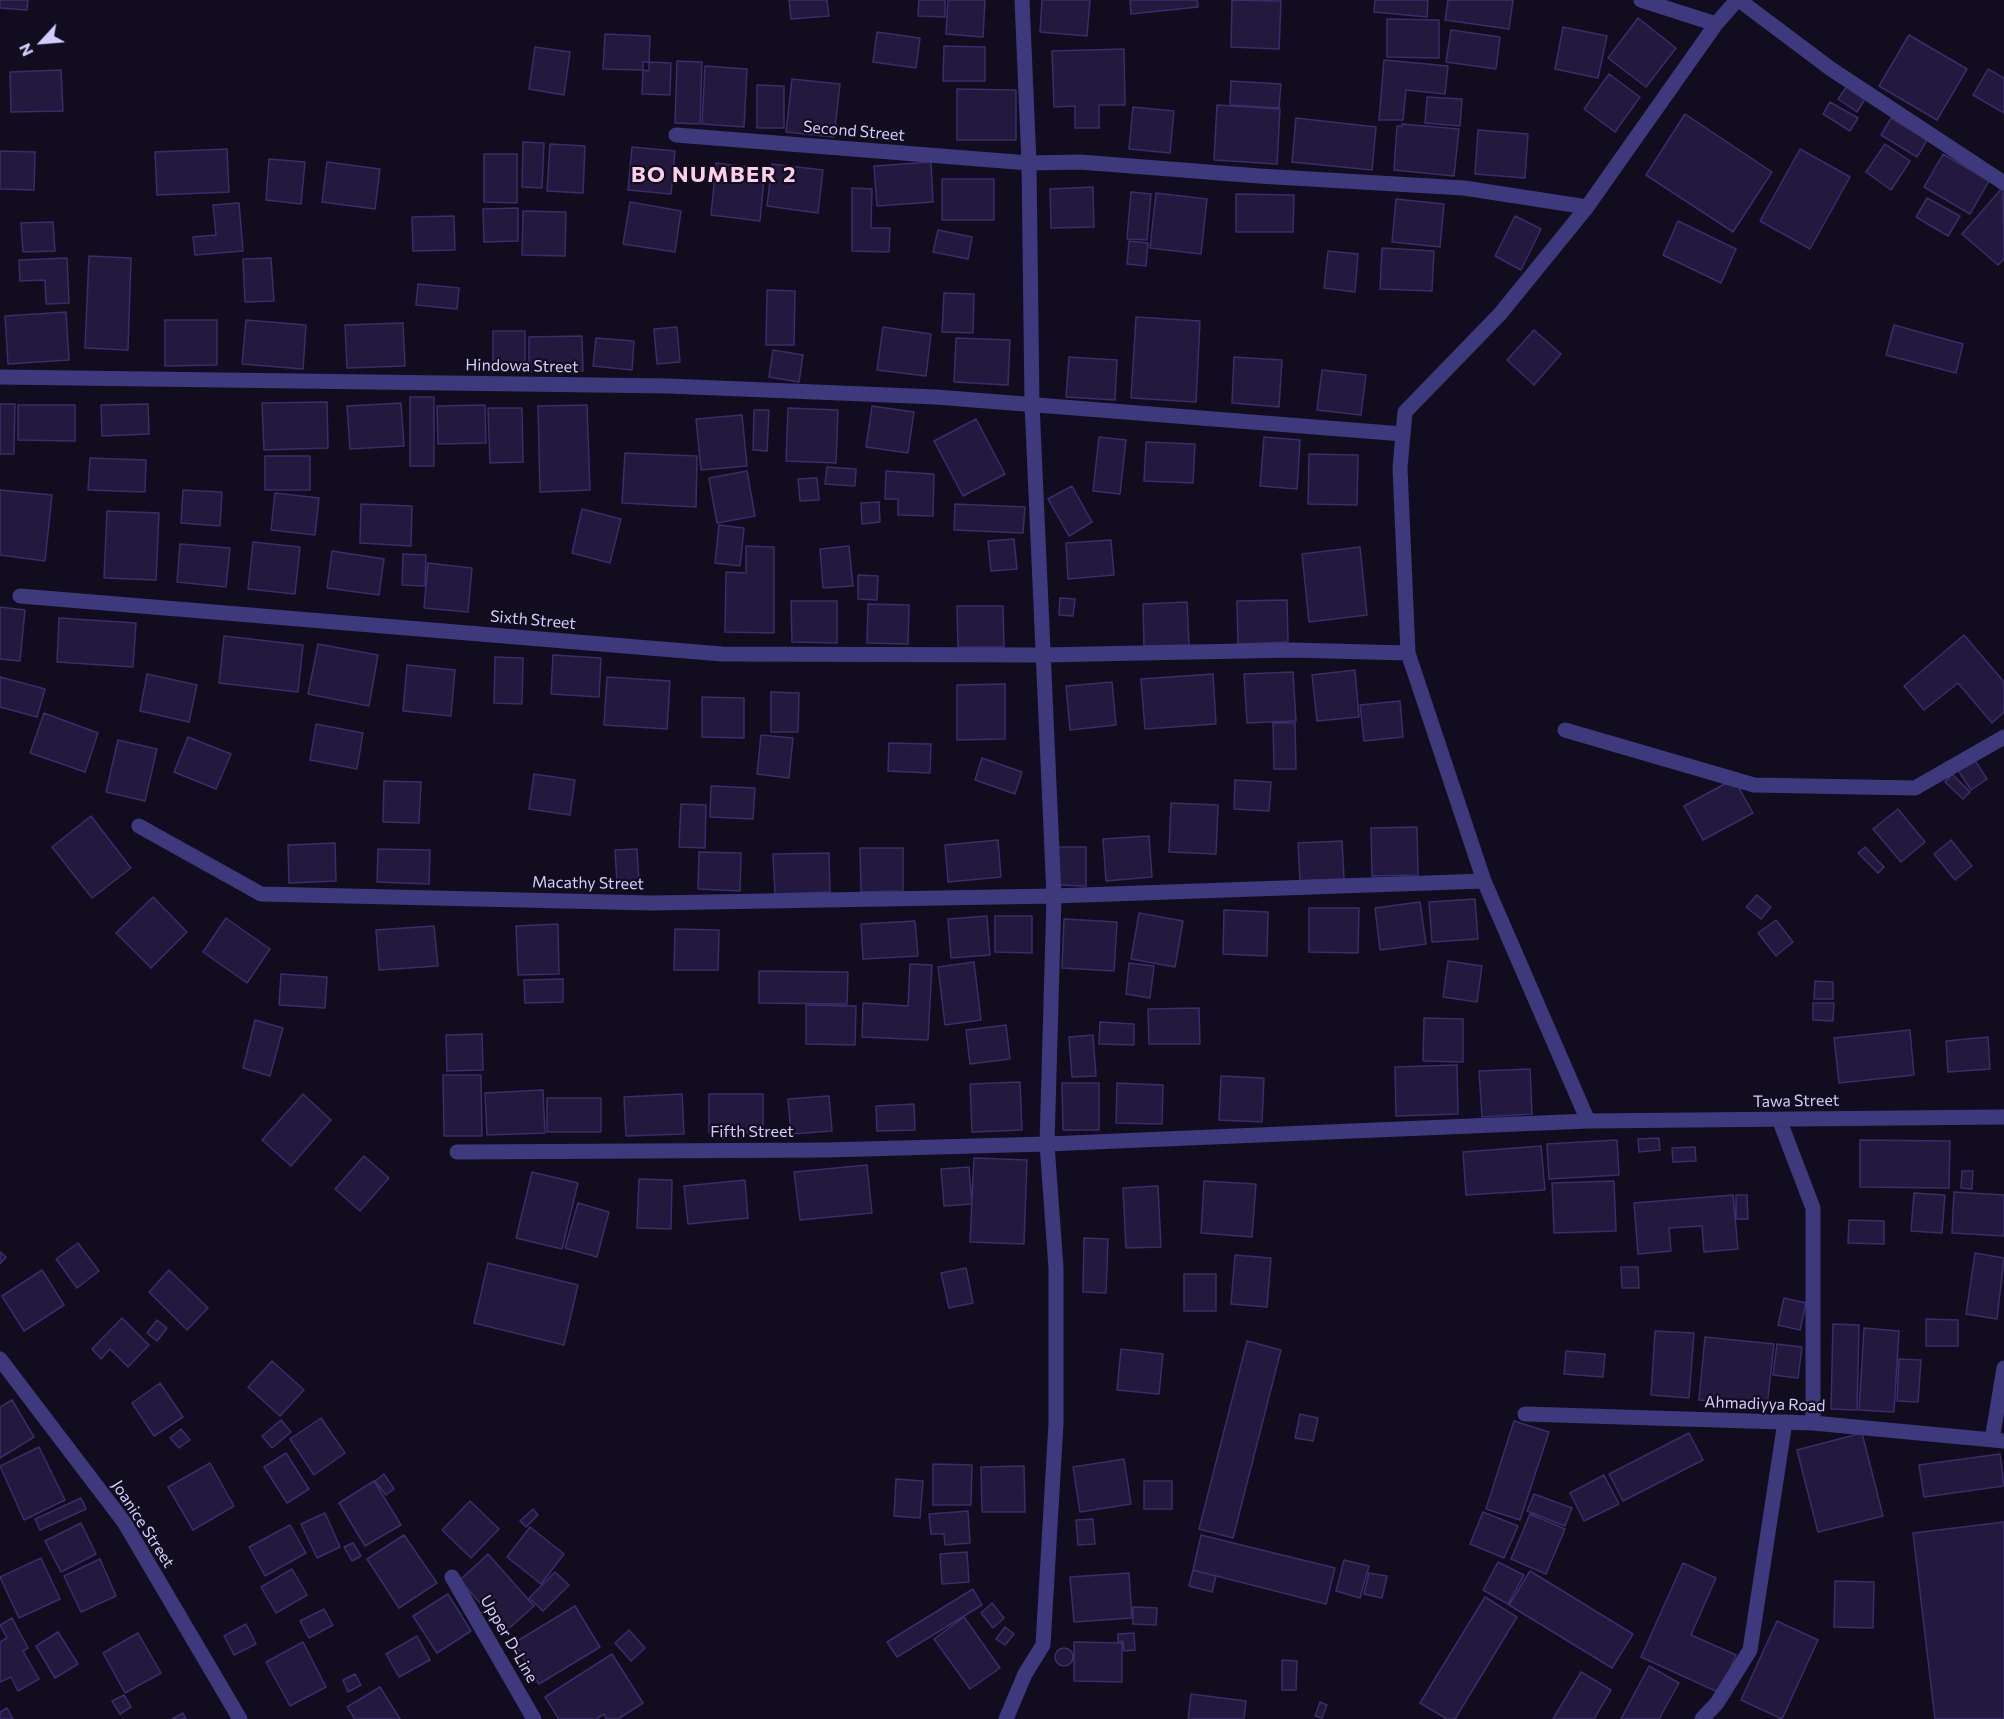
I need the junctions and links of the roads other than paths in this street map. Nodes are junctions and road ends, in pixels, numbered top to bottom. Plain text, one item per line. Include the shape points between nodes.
1 (1022, 0) edge
2 (1641, 0) edge
3 (1738, 0) edge
4 (1716, 24) junction
5 (676, 135) dead end
6 (1029, 163) junction
7 (2004, 183) edge
8 (1587, 207) junction
9 (0, 377) edge
10 (1037, 404) junction
11 (1403, 434) junction
12 (20, 596) dead end
13 (1408, 653) junction
14 (1043, 655) junction
15 (1565, 730) dead end
16 (2004, 737) edge
17 (139, 826) dead end
18 (1484, 881) junction
19 (1054, 896) junction
20 (2004, 1117) edge
21 (1779, 1119) junction
22 (1588, 1121) junction
23 (1047, 1144) junction
24 (457, 1152) dead end
25 (0, 1359) edge
26 (2004, 1368) edge
27 (1525, 1414) dead end
28 (1785, 1422) junction
29 (1813, 1423) junction
30 (1998, 1441) edge
31 (452, 1576) dead end
32 (240, 1719) edge
33 (534, 1719) edge
34 (1007, 1719) edge
35 (1702, 1719) edge

1 - 6 street
2 - 4 street
3 - 4 street
3 - 7 street via 1831,69
4 - 8 street
5 - 6 street, Second Street
6 - 8 street, Second Street via 1080,162 1464,188
6 - 10 street
8 - 11 street via 1500,314 1406,412
9 - 10 street, Hindowa Street via 669,386
10 - 11 street, Hindowa Street
10 - 14 street
11 - 13 street via 1400,468
12 - 14 street, Sixth Street via 722,654
13 - 14 street, Sixth Street via 1292,650
13 - 18 street
14 - 19 street
15 - 16 street via 1754,785 1915,788
17 - 19 street, Macathy Street via 261,894 652,903
18 - 19 street, Macathy Street
18 - 22 street
19 - 23 street
20 - 21 street, Tawa Street
21 - 22 street, Tawa Street
21 - 29 street via 1814,1208
22 - 23 street, Tawa Street
23 - 24 street, Fifth Street via 826,1150
23 - 34 street via 1056,1268 1056,1423 1043,1645 1024,1674
25 - 32 street, Joanice Street via 124,1522
26 - 30 street
27 - 28 street, Ahmadiyya Road
28 - 29 street, Ahmadiyya Road
28 - 35 street via 1750,1650 1717,1703
29 - 30 street, Ahmadiyya Road
31 - 33 street, Upper D-Line

